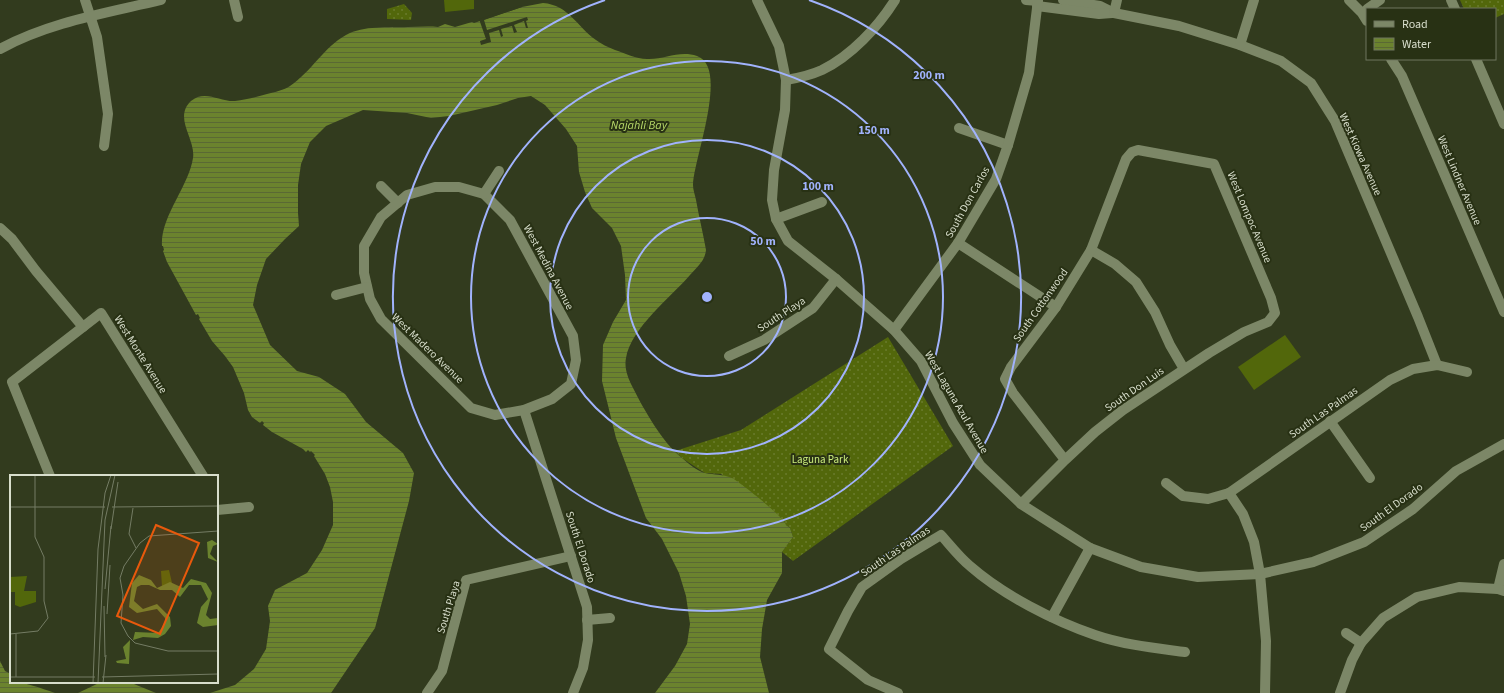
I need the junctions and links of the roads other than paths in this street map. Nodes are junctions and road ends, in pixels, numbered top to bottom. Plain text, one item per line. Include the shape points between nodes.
1 (85, 0) edge
2 (161, 0) edge
3 (234, 0) edge
4 (757, 0) edge
5 (895, 0) edge
6 (1026, 0) edge
7 (1063, 0) edge
8 (1117, 0) edge
9 (1254, 0) edge
10 (1350, 0) edge
11 (1380, 0) edge
12 (1037, 3) edge
13 (1371, 8) edge
14 (1114, 13) junction
15 (1366, 13) edge
16 (91, 16) junction
17 (238, 17) dead end
18 (1240, 45) junction
19 (0, 49) edge
20 (1392, 60) edge
21 (1476, 60) edge
22 (786, 80) junction
23 (1504, 124) edge
24 (959, 128) dead end
25 (1008, 145) junction
26 (104, 146) dead end
27 (1132, 152) joint
28 (499, 171) dead end
29 (381, 186) dead end
30 (484, 194) junction
31 (407, 195) joint
32 (822, 202) dead end
33 (398, 203) junction
34 (776, 219) junction
35 (0, 228) edge
36 (958, 243) junction
37 (1091, 250) junction
38 (836, 279) junction
39 (367, 287) junction
40 (336, 295) dead end
41 (1056, 307) junction
42 (1504, 312) edge
43 (1275, 313) joint
44 (83, 327) junction
45 (894, 330) junction
46 (729, 356) dead end
47 (1437, 365) junction
48 (1184, 369) junction
49 (1467, 372) dead end
50 (524, 410) junction
51 (1330, 421) junction
52 (1504, 444) edge
53 (1065, 460) junction
54 (50, 475) edge
55 (202, 475) edge
56 (1370, 478) dead end
57 (1166, 483) dead end
58 (1229, 493) junction
59 (1021, 504) junction
60 (249, 507) dead end
61 (218, 510) edge
62 (1090, 548) junction
63 (571, 556) junction
64 (1504, 564) edge
65 (1260, 574) junction
66 (1501, 590) edge
67 (1052, 617) junction
68 (610, 618) dead end
69 (588, 620) junction
70 (1346, 633) dead end
71 (1361, 643) junction
72 (1186, 652) dead end
73 (427, 693) edge
74 (573, 693) edge
75 (898, 693) edge
76 (1265, 693) edge
77 (1340, 693) edge

1 - 16 street
2 - 16 street
3 - 17 street
4 - 22 street, West Laguna Azul Avenue via 779,46
5 - 22 street via 856,48 822,70
6 - 12 street, West Kiowa Avenue
7 - 14 street, West Kiowa Avenue via 1100,6
8 - 14 street
9 - 18 street
10 - 15 street
11 - 13 street
12 - 14 street, West Kiowa Avenue via 1099,14
12 - 25 street, South Don Carlos via 1030,73
14 - 18 street, West Kiowa Avenue via 1179,26
16 - 19 street via 26,37
16 - 26 street via 97,37 108,114
18 - 47 street, West Kiowa Avenue via 1280,61 1311,84 1335,121
20 - 42 street, West Lindner Avenue via 1402,76
21 - 23 street
22 - 34 street, West Laguna Azul Avenue via 785,110 774,170 772,200
24 - 25 street
25 - 36 street, South Don Carlos via 996,179
27 - 37 street, South Cottonwood via 1126,159
27 - 43 street, West Lompoc Avenue via 1138,150 1214,164
28 - 30 street
29 - 33 street
30 - 31 street, West Medina Avenue via 459,187 435,187
30 - 50 street, West Medina Avenue via 510,220 573,336 576,360 571,384 552,399
31 - 33 street, West Madero Avenue
32 - 34 street
33 - 39 street, West Madero Avenue via 381,217 364,246
34 - 38 street, West Laguna Azul Avenue via 788,241
35 - 44 street via 12,239
36 - 41 street
36 - 45 street, South Don Carlos
37 - 41 street, South Cottonwood
37 - 48 street via 1115,264 1136,282 1155,312
38 - 45 street, West Laguna Azul Avenue
38 - 46 street, South Playa via 813,308 764,340
39 - 40 street
39 - 50 street, West Madero Avenue via 370,299 381,319 471,408 495,415
41 - 53 street, South Cottonwood via 1005,378 1013,393
43 - 48 street, South Don Luis via 1268,322 1244,332
44 - 54 street via 12,382
44 - 55 street, West Monte Avenue via 101,312
45 - 59 street, West Laguna Azul Avenue via 921,361 953,423 980,465
47 - 49 street
47 - 51 street, South Las Palmas via 1412,369 1390,380
48 - 53 street, South Don Luis via 1123,410
50 - 63 street, South El Dorado
51 - 56 street
51 - 58 street, South Las Palmas
52 - 65 street, South El Dorado via 1456,472 1412,509 1364,542 1313,562
53 - 59 street, South Don Luis
57 - 58 street, South Las Palmas via 1183,496 1208,499
58 - 65 street via 1243,514 1254,542
59 - 62 street, West Laguna Azul Avenue
60 - 61 street
62 - 65 street, West Laguna Azul Avenue via 1141,567 1198,577
62 - 67 street
63 - 69 street, South El Dorado via 587,606
63 - 73 street, South Playa via 466,580 442,671
64 - 66 street
65 - 76 street via 1266,641
66 - 71 street via 1459,587 1417,597 1383,618
67 - 72 street via 1096,635 1138,646
67 - 75 street, South Las Palmas via 1005,592 970,566 941,535 900,559 862,587 829,649 868,680
68 - 69 street
69 - 74 street, South El Dorado via 588,640 583,668
70 - 71 street
71 - 77 street

